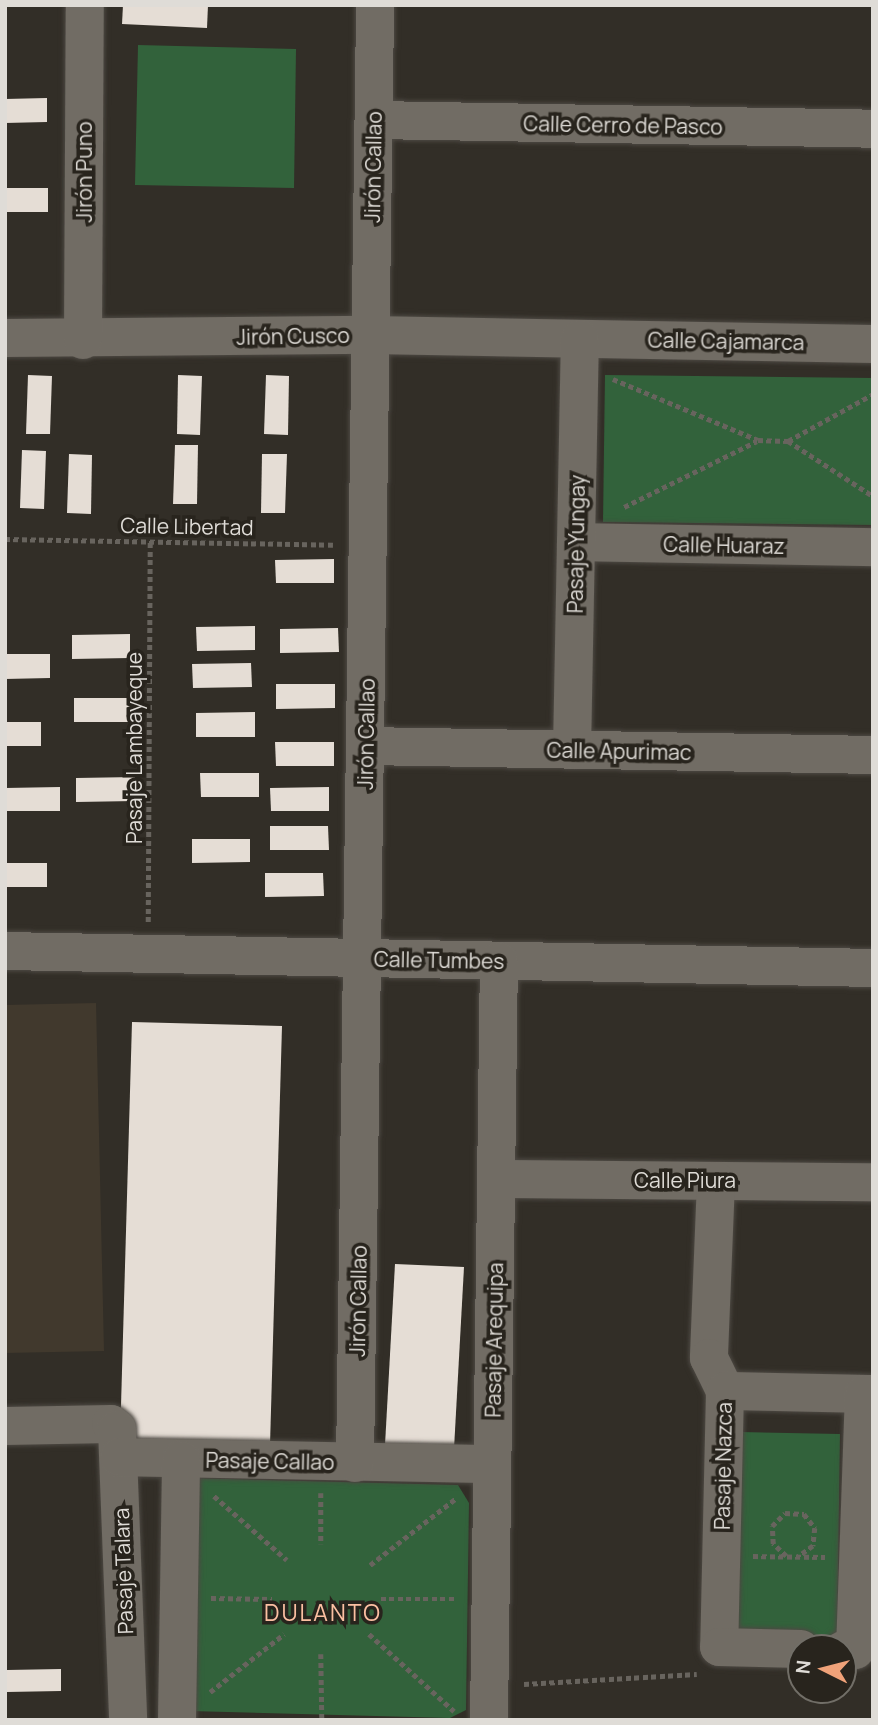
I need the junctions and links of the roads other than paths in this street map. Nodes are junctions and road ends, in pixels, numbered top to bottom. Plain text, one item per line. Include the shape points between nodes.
1 (85, 5) edge
2 (375, 5) edge
3 (374, 120) junction
4 (873, 129) edge
5 (371, 335) junction
6 (5, 338) edge
7 (83, 340) junction
8 (873, 344) edge
9 (580, 352) junction
10 (576, 536) junction
11 (873, 547) edge
12 (365, 746) junction
13 (572, 750) junction
14 (873, 755) edge
15 (5, 951) edge
16 (363, 958) junction
17 (499, 961) junction
18 (873, 968) edge
19 (497, 1179) junction
20 (716, 1181) junction
21 (873, 1182) edge
22 (725, 1391) junction
23 (868, 1394) edge
24 (5, 1426) edge
25 (115, 1441) junction
26 (181, 1460) junction
27 (338, 1462) junction
28 (492, 1466) junction
29 (851, 1634) edge
30 (787, 1649) edge
31 (479, 1707) edge
32 (177, 1719) edge
33 (128, 1720) edge

1 - 7 street, Jirón Puno
2 - 3 street, Jirón Callao
3 - 4 street, Calle Cerro de Pasco
3 - 5 street, Jirón Callao
5 - 7 street, Jirón Cusco
5 - 9 street, Jirón Cusco
5 - 12 street, Jirón Callao
6 - 7 street, Jirón Cusco
8 - 9 street, Calle Cajamarca
9 - 10 street, Pasaje Yungay
10 - 11 street, Calle Huaraz
10 - 13 street, Pasaje Yungay
12 - 13 street, Calle Apurimac
12 - 16 street, Jirón Callao
13 - 14 street, Calle Apurimac
15 - 16 street, Calle Tumbes
16 - 17 street, Calle Tumbes
16 - 27 street, Jirón Callao
17 - 18 street, Calle Tumbes
17 - 19 street, Pasaje Arequipa
19 - 20 street, Calle Piura
19 - 28 street, Pasaje Arequipa
20 - 21 street, Calle Piura
20 - 22 street via 709,1358
22 - 23 street, Pasaje Nazca
22 - 30 street, Pasaje Nazca via 719,1647
23 - 29 street
24 - 25 street
25 - 26 street
25 - 33 street, Pasaje Talara
26 - 27 street, Pasaje Callao
26 - 32 street, Pasaje Callao
27 - 28 street, Pasaje Callao
28 - 31 street, Pasaje Arequipa via 491,1599

